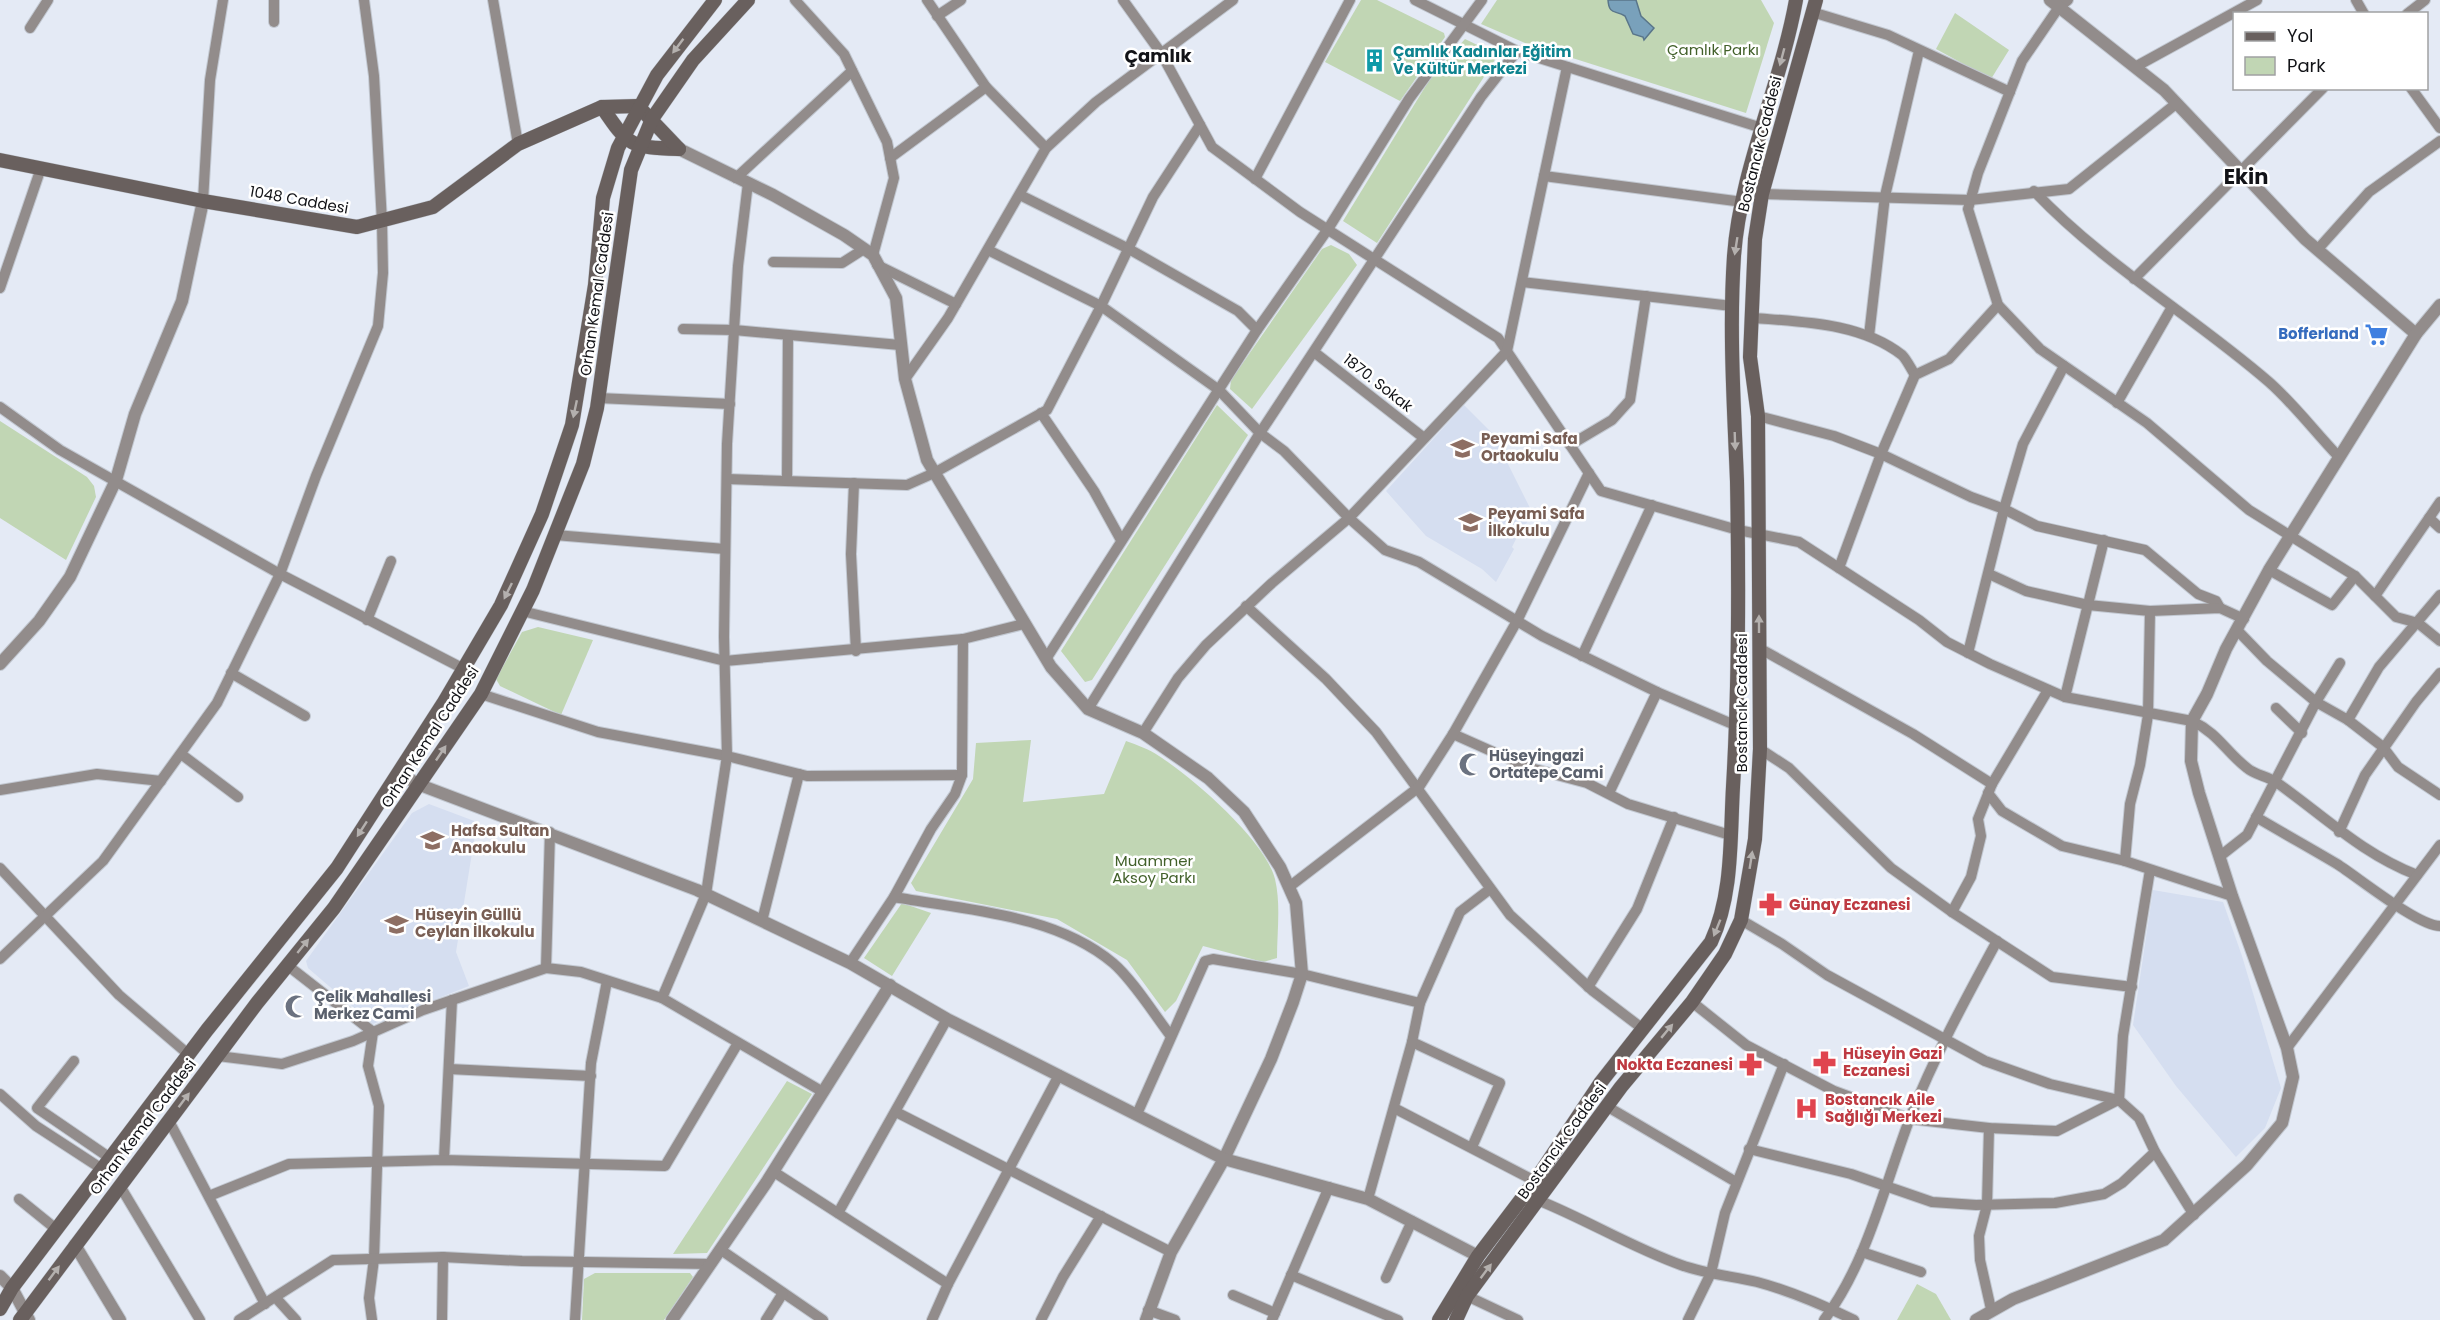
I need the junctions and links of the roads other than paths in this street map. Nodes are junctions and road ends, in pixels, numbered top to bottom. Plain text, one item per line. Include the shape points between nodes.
1 (48, 0) edge
2 (223, 0) edge
3 (274, 0) edge
4 (364, 0) edge
5 (493, 0) edge
6 (715, 0) edge
7 (748, 0) edge
8 (795, 0) edge
9 (927, 0) edge
10 (961, 0) edge
11 (1124, 0) edge
12 (1233, 0) edge
13 (1350, 0) edge
14 (1414, 0) edge
15 (1482, 0) edge
16 (1796, 0) edge
17 (2257, 0) edge
18 (2425, 0) edge
19 (2059, 2) edge
20 (1814, 6) edge
21 (2235, 12) edge
22 (2410, 12) edge
23 (2233, 13) edge
24 (938, 16) junction
25 (274, 22) dead end
26 (1465, 25) junction
27 (30, 28) dead end
28 (1516, 51) junction
29 (1919, 51) junction
30 (1161, 53) junction
31 (1567, 67) junction
32 (2135, 67) junction
33 (852, 71) junction
34 (986, 87) junction
35 (2321, 90) edge
36 (2412, 90) edge
37 (2010, 92) junction
38 (2177, 103) junction
39 (602, 107) junction
40 (645, 112) junction
41 (1200, 125) junction
42 (1762, 128) junction
43 (2440, 128) edge
44 (2440, 141) edge
45 (631, 143) junction
46 (518, 144) junction
47 (1046, 148) junction
48 (679, 149) junction
49 (890, 158) junction
50 (0, 160) edge
51 (41, 168) junction
52 (2240, 170) junction
53 (1544, 176) junction
54 (736, 178) junction
55 (1255, 179) junction
56 (748, 183) junction
57 (2034, 191) junction
58 (1762, 194) junction
59 (1020, 195) junction
60 (1885, 196) junction
61 (1970, 200) junction
62 (203, 201) junction
63 (1743, 202) junction
64 (382, 222) junction
65 (1328, 229) junction
66 (1129, 249) junction
67 (2318, 249) junction
68 (988, 250) junction
69 (871, 257) junction
70 (1374, 259) junction
71 (772, 262) dead end
72 (2134, 279) junction
73 (1522, 282) junction
74 (0, 288) edge
75 (1646, 296) junction
76 (956, 304) junction
77 (1998, 305) junction
78 (1101, 306) junction
79 (1732, 306) junction
80 (2172, 307) junction
81 (2439, 309) edge
82 (1754, 318) junction
83 (682, 329) dead end
84 (734, 330) junction
85 (1257, 330) junction
86 (2416, 334) junction
87 (788, 335) junction
88 (1869, 336) junction
89 (900, 345) junction
90 (1507, 351) junction
91 (1314, 352) junction
92 (2064, 366) junction
93 (1915, 375) junction
94 (905, 379) junction
95 (1219, 390) junction
96 (598, 398) junction
97 (2117, 403) junction
98 (730, 404) junction
99 (0, 408) edge
100 (1041, 413) junction
101 (1758, 416) junction
102 (1260, 433) junction
103 (1424, 438) junction
104 (1570, 445) junction
105 (1881, 453) junction
106 (2338, 456) junction
107 (1589, 473) junction
108 (934, 474) junction
109 (727, 479) junction
110 (116, 480) junction
111 (787, 482) junction
112 (854, 483) junction
113 (2440, 502) edge
114 (1652, 505) junction
115 (2004, 508) junction
116 (1349, 518) junction
117 (2429, 518) junction
118 (2440, 528) edge
119 (1738, 530) junction
120 (1760, 534) junction
121 (555, 535) junction
122 (2289, 536) junction
123 (1121, 540) junction
124 (2104, 540) junction
125 (725, 549) junction
126 (391, 561) dead end
127 (1839, 568) junction
128 (2269, 570) junction
129 (1989, 573) junction
130 (280, 574) junction
131 (2355, 576) junction
132 (2374, 596) junction
133 (2440, 596) edge
134 (2088, 605) junction
135 (1246, 606) junction
136 (2220, 608) junction
137 (522, 611) junction
138 (2150, 611) junction
139 (2244, 619) junction
140 (367, 620) junction
141 (1517, 621) junction
142 (2418, 623) junction
143 (1024, 624) junction
144 (2236, 630) junction
145 (963, 639) junction
146 (2440, 641) edge
147 (1759, 648) junction
148 (856, 651) junction
149 (1968, 653) junction
150 (1582, 656) junction
151 (1046, 659) junction
152 (725, 661) junction
153 (2340, 663) dead end
154 (0, 664) edge
155 (464, 669) junction
156 (231, 673) junction
157 (2440, 673) edge
158 (2048, 690) junction
159 (1657, 692) junction
160 (481, 694) junction
161 (2065, 697) junction
162 (2316, 702) junction
163 (2276, 708) dead end
164 (1088, 709) junction
165 (2148, 715) junction
166 (304, 716) dead end
167 (2348, 720) junction
168 (2192, 721) junction
169 (1737, 726) junction
170 (1143, 733) junction
171 (2302, 733) junction
172 (1454, 734) junction
173 (2383, 747) junction
174 (1760, 749) junction
175 (181, 754) junction
176 (727, 756) junction
177 (398, 773) junction
178 (799, 774) junction
179 (962, 775) junction
180 (161, 781) junction
181 (2274, 781) junction
182 (420, 784) junction
183 (1419, 787) junction
184 (1990, 788) junction
185 (0, 790) edge
186 (1609, 793) junction
187 (2440, 795) edge
188 (238, 797) dead end
189 (1674, 817) junction
190 (2256, 817) junction
191 (550, 832) junction
192 (2339, 832) junction
193 (1730, 835) junction
194 (2439, 849) edge
195 (2219, 857) junction
196 (2126, 861) junction
197 (0, 868) edge
198 (2150, 870) junction
199 (2417, 875) junction
200 (1289, 887) junction
201 (1490, 889) junction
202 (706, 894) junction
203 (2232, 896) junction
204 (894, 897) junction
205 (2396, 905) junction
206 (1952, 912) junction
207 (44, 917) junction
208 (1742, 920) junction
209 (762, 921) junction
210 (2440, 926) edge
211 (1997, 941) junction
212 (0, 959) edge
213 (850, 963) junction
214 (288, 965) junction
215 (546, 968) junction
216 (1302, 974) junction
217 (607, 981) junction
218 (890, 985) junction
219 (1588, 987) junction
220 (2132, 987) junction
221 (662, 998) junction
222 (452, 1000) junction
223 (1692, 1002) junction
224 (1420, 1003) junction
225 (947, 1019) junction
226 (1643, 1029) junction
227 (373, 1032) junction
228 (1170, 1035) junction
229 (1944, 1038) junction
230 (1412, 1042) junction
231 (738, 1043) junction
232 (2287, 1048) junction
233 (188, 1054) junction
234 (218, 1056) junction
235 (75, 1061) dead end
236 (1784, 1064) junction
237 (449, 1069) junction
238 (1059, 1075) junction
239 (591, 1076) junction
240 (823, 1092) junction
241 (0, 1094) edge
242 (2119, 1100) junction
243 (1608, 1107) junction
244 (1394, 1108) junction
245 (896, 1112) junction
246 (1137, 1113) junction
247 (1910, 1119) junction
248 (169, 1121) junction
249 (1989, 1128) junction
250 (1472, 1147) junction
251 (1749, 1149) junction
252 (2156, 1152) junction
253 (111, 1158) junction
254 (1224, 1159) junction
255 (444, 1160) junction
256 (377, 1161) junction
257 (586, 1164) junction
258 (102, 1169) junction
259 (1010, 1170) junction
260 (774, 1172) junction
261 (1535, 1181) junction
262 (1736, 1182) junction
263 (120, 1186) junction
264 (1329, 1187) junction
265 (1887, 1187) junction
266 (209, 1196) junction
267 (19, 1199) dead end
268 (1368, 1199) junction
269 (1540, 1201) junction
270 (1986, 1205) junction
271 (838, 1213) junction
272 (2194, 1215) junction
273 (1101, 1216) junction
274 (1412, 1221) junction
275 (56, 1229) junction
276 (75, 1245) junction
277 (720, 1250) junction
278 (1171, 1252) junction
279 (1862, 1252) junction
280 (1478, 1256) junction
281 (443, 1257) junction
282 (374, 1259) junction
283 (579, 1262) junction
284 (711, 1264) junction
285 (1921, 1272) dead end
286 (1711, 1273) junction
287 (1292, 1275) junction
288 (0, 1276) edge
289 (1386, 1278) dead end
290 (948, 1284) junction
291 (12, 1288) junction
292 (783, 1293) junction
293 (1233, 1295) dead end
294 (1467, 1296) junction
295 (276, 1298) junction
296 (265, 1304) junction
297 (0, 1309) edge
298 (1832, 1309) junction
299 (1991, 1309) junction
300 (1147, 1315) edge
301 (1274, 1317) edge
302 (24, 1318) edge
303 (120, 1320) edge
304 (201, 1320) edge
305 (239, 1320) edge
306 (296, 1320) edge
307 (372, 1320) edge
308 (442, 1320) edge
309 (575, 1320) edge
310 (672, 1320) edge
311 (766, 1320) edge
312 (823, 1320) edge
313 (932, 1320) edge
314 (1041, 1320) edge
315 (1175, 1320) edge
316 (1398, 1320) edge
317 (1439, 1320) edge
318 (1455, 1320) edge
319 (1518, 1320) edge
320 (1688, 1320) edge
321 (1824, 1320) edge
322 (1854, 1320) edge
323 (1976, 1320) edge

1 - 27 street
2 - 62 street via 210,80
3 - 25 street
4 - 64 street via 374,76
5 - 46 street
6 -> 40 main road, Orhan Kemal Caddesi via 657,75
7 - 40 main road, Orhan Kemal Caddesi
8 - 33 street via 844,54
9 - 24 street
10 - 24 street
11 - 30 street
12 - 30 street
13 - 55 street
14 - 26 street
15 - 26 street
16 -> 42 main road, Bostancık Caddesi
17 - 21 street
18 - 22 street
19 - 32 street
19 - 37 street via 2022,61
20 - 29 street
20 - 58 main road, Bostancık Caddesi
23 - 32 street
24 - 34 street
26 - 28 street
26 - 65 street via 1409,99
28 - 31 street
28 - 70 street
29 - 37 street
29 - 60 street
30 - 41 street
30 - 47 street via 1096,102
31 - 42 street
31 - 53 street
32 - 38 street
33 - 49 street via 887,142
33 - 54 street
34 - 47 street
34 - 49 street
35 - 52 street
36 - 43 street
37 - 61 street
38 - 52 street
38 - 57 street via 2069,189
39 - 40 main road, 1048 Caddesi
39 - 45 main road
39 - 46 main road, 1048 Caddesi
40 - 45 main road, Orhan Kemal Caddesi
40 - 45 main road, Orhan Kemal Caddesi
40 - 48 main road
41 - 55 street via 1212,147
41 - 66 street via 1153,197
42 - 63 main road, Bostancık Caddesi
44 - 67 street via 2369,192
45 - 48 main road
45 - 96 main road, Orhan Kemal Caddesi via 631,170
45 -> 155 main road, Orhan Kemal Caddesi via 603,198 595,285 572,425 524,558
46 - 64 main road, 1048 Caddesi via 434,207
47 - 59 street
48 - 54 street
49 - 69 street via 894,178
50 - 51 main road, 1048 Caddesi
51 - 62 main road, 1048 Caddesi
51 - 74 street
52 - 67 street
52 - 72 street
53 - 63 street
53 - 73 street
54 - 56 street
55 - 65 street
56 - 69 street via 844,235
56 - 84 street
57 - 61 street
57 - 72 street via 2061,219
58 - 60 street
58 - 82 main road, Bostancık Caddesi via 1755,239
59 - 66 street
59 - 68 street
60 - 61 street
60 - 88 street
61 - 77 street via 1968,209
62 - 64 main road, 1048 Caddesi via 357,227
62 - 110 street via 182,301 135,414
63 -> 79 main road, Bostancık Caddesi via 1734,253
64 - 130 street via 378,326
65 - 70 street
65 - 85 street
66 - 78 street
66 - 85 street via 1238,311
67 - 86 street
68 - 76 street
68 - 78 street
69 - 71 street via 842,263
69 - 76 street
69 - 89 street via 896,298
70 - 90 street via 1498,338
70 - 91 street
72 - 80 street
73 - 75 street
73 - 90 street
75 - 79 street
75 - 104 street via 1630,400 1612,420
76 - 94 street
77 - 92 street via 2040,349
77 - 93 street via 1949,359
78 - 95 street
78 - 100 street via 1047,410
79 -> 119 main road, Bostancık Caddesi
80 - 97 street
80 - 106 street via 2270,383
81 - 86 street
82 - 88 street via 1822,324
82 - 101 main road, Bostancık Caddesi via 1750,357
83 - 84 street
84 - 87 street
84 - 98 street
85 - 95 street
86 - 106 street
87 - 89 street
87 - 111 street
88 - 93 street via 1904,356
89 - 94 street
90 - 103 street
90 - 104 street
91 - 102 street
91 - 103 street, 1870. Sokak
92 - 97 street
92 - 115 street via 2024,444
93 - 105 street
94 - 108 street
95 - 102 street
95 - 123 street
96 - 98 street
96 - 121 main road, Orhan Kemal Caddesi via 583,465
97 - 122 street via 2147,423 2249,510
98 - 109 street
99 - 110 street via 60,450
100 - 108 street
100 - 123 street via 1094,491
101 - 105 street
101 - 120 main road, Bostancık Caddesi
102 - 116 street via 1284,451
102 - 164 street
103 - 116 street
104 - 107 street
105 - 115 street via 1971,497
105 - 127 street
106 - 122 street
107 - 114 street via 1601,491
107 - 141 street
108 - 112 street via 907,485
108 - 143 street
109 - 111 street
109 - 125 street
110 - 130 street
110 - 154 street via 70,577 39,621
111 - 112 street
112 - 148 street via 851,554
113 - 117 street
114 - 119 street
114 - 150 street
115 - 124 street via 2037,526
115 - 129 street
116 - 135 street
116 - 141 street via 1385,550 1419,562
117 - 118 street
117 - 132 street
119 - 120 street
119 - 169 main road, Bostancık Caddesi
120 - 127 street via 1799,542
147 -> 120 main road, Bostancık Caddesi
121 - 125 street
121 - 137 main road, Orhan Kemal Caddesi
122 - 128 street
122 - 131 street
123 - 151 street
124 - 134 street
124 - 136 street via 2145,550 2198,594 2216,601
125 - 152 street
126 - 140 street
127 - 149 street
128 - 131 street via 2332,606
128 - 139 street
129 - 134 street via 2026,591
129 - 149 street
130 - 140 street
130 - 156 street
131 - 132 street
132 - 142 street via 2396,617
133 - 142 street
134 - 138 street
134 - 161 street
135 - 170 street via 1178,678
135 - 183 street via 1351,703
136 - 138 street
136 - 139 street
137 - 152 street
137 - 160 main road, Orhan Kemal Caddesi
138 - 165 street
139 - 144 street
140 - 155 street
141 - 150 street
141 - 172 street
142 - 146 street
142 - 167 street via 2379,668
143 - 145 street
143 - 151 street
144 - 162 street
144 - 168 street
145 - 148 street
145 - 179 street
147 - 174 main road, Bostancık Caddesi
147 - 184 street via 1913,734
148 - 152 street
149 - 158 street
150 - 159 street
151 - 164 street
152 - 176 street
153 - 162 street
155 - 177 main road, Orhan Kemal Caddesi
156 - 166 street
156 - 175 street via 217,703
157 - 173 street
158 - 161 street
158 - 184 street
159 - 169 street
159 - 186 street
160 - 176 street via 598,732
182 -> 160 main road, Orhan Kemal Caddesi
161 - 165 street
162 - 167 street
162 - 171 street
163 - 171 street
164 - 170 street
165 - 168 street
165 - 196 street via 2130,804
167 - 173 street
168 - 181 street via 2211,730 2249,770
168 - 195 street via 2191,761
169 - 193 main road, Bostancık Caddesi
170 - 200 street via 1208,778 1244,812
171 - 181 street
172 - 183 street
172 - 186 street via 1527,767
173 - 187 street via 2398,767
173 - 192 street
174 - 206 street via 1789,768 1891,868
208 -> 174 main road, Bostancık Caddesi via 1755,839
175 - 180 street
175 - 188 street
176 - 178 street
176 - 202 street
177 - 182 street
177 -> 233 main road, Orhan Kemal Caddesi via 337,867
178 - 179 street
178 - 209 street
179 - 204 street via 955,794
180 - 185 street via 97,774
180 - 207 street via 103,861
181 - 190 street
181 - 192 street
182 - 191 street
214 -> 182 main road, Orhan Kemal Caddesi via 334,908
183 - 200 street
183 - 201 street
184 - 196 street via 2002,811 2061,846
184 - 206 street via 1978,819 1981,836 1971,877
186 - 189 street via 1628,804
189 - 193 street
189 - 219 street via 1637,909
190 - 195 street via 2247,835
190 - 205 street
191 - 202 street
191 - 215 street
192 - 199 street via 2391,866
193 -> 226 main road, Bostancık Caddesi via 1720,922 1711,942
194 - 199 street
195 - 203 street
196 - 198 street
197 - 207 street
198 - 203 street
198 - 220 street
199 - 205 street
200 - 216 street via 1300,929
201 - 219 street via 1510,915
201 - 224 street via 1460,912
202 - 209 street
202 - 221 street
203 - 232 street
204 - 213 street
204 - 228 street via 1021,921 1074,938 1114,963
205 - 210 street via 2431,926
205 - 232 street
206 - 211 street
207 - 212 street
207 - 233 street via 119,995
208 - 223 main road, Bostancık Caddesi via 1725,954
208 - 229 street via 1827,975
209 - 213 street
211 - 220 street via 2052,977
211 - 229 street
213 - 218 street
214 - 227 street
214 - 234 main road, Orhan Kemal Caddesi
215 - 217 street via 581,972
215 - 222 street
216 - 224 street
216 - 228 street via 1212,959 1205,962
216 - 254 street via 1271,1059
217 - 221 street
217 - 239 street
218 - 225 street
218 - 240 street
219 - 226 street
220 - 242 street via 2123,1036
221 - 231 street
222 - 227 street
222 - 237 street
223 - 236 street via 1746,1044
243 -> 223 main road, Bostancık Caddesi
224 - 230 street
225 - 238 street
225 - 245 street
226 - 261 main road, Bostancık Caddesi
227 - 234 street via 282,1064
227 - 256 street via 368,1066 379,1106
228 - 246 street
229 - 242 street via 1985,1061 2050,1084
229 - 247 street
230 - 244 street
230 - 250 street via 1500,1083
231 - 240 street
231 - 257 street via 665,1166
232 - 272 street via 2293,1077 2282,1124 2262,1150
233 - 253 main road, Orhan Kemal Caddesi
248 -> 234 main road, Orhan Kemal Caddesi
235 - 253 street via 38,1108
236 - 247 street via 1834,1091
236 - 251 street
237 - 239 street
237 - 255 street
238 - 246 street
238 - 259 street
239 - 257 street
240 - 260 street
241 - 258 street via 36,1126
242 - 249 street via 2057,1131
242 - 252 street via 2139,1118
243 - 262 street
243 - 269 main road, Bostancık Caddesi
244 - 250 street
244 - 268 street
245 - 259 street
245 - 271 street
246 - 254 street
247 - 249 street
247 - 265 street
248 - 263 main road, Orhan Kemal Caddesi
248 - 266 street
249 - 270 street
250 - 261 street
251 - 262 street
251 - 265 street
252 - 270 street via 2104,1194 2055,1203
252 - 272 street
253 - 258 main road, Orhan Kemal Caddesi
254 - 264 street
254 - 278 street
255 - 256 street
255 - 257 street
256 - 266 street via 289,1164
256 - 282 street
257 - 283 street
258 - 275 main road, Orhan Kemal Caddesi
259 - 273 street
259 - 290 street
260 - 271 street
260 - 277 street
261 - 280 main road, Bostancık Caddesi
262 - 286 street
263 - 276 main road, Orhan Kemal Caddesi
263 - 304 street
264 - 268 street
264 - 287 street
265 - 270 street via 1932,1202
265 - 279 street
266 - 296 street
267 - 275 street
268 - 274 street
269 - 286 street via 1664,1259
294 -> 269 main road, Bostancık Caddesi
270 - 299 street via 1979,1236 1980,1260
271 - 290 street
272 - 299 street via 2164,1240
273 - 278 street
273 - 314 street
274 - 280 street
274 - 289 street
275 - 291 main road, Orhan Kemal Caddesi
302 -> 276 main road, Orhan Kemal Caddesi
276 - 303 street
277 - 284 street
277 - 292 street
278 - 300 street
279 - 285 street
279 - 298 street
280 - 317 main road, Bostancık Caddesi
281 - 282 street
281 - 283 street
281 - 308 street
282 - 295 street via 333,1260
282 - 307 street via 369,1298
283 - 284 street
283 - 309 street
284 - 310 street
286 - 298 street via 1757,1282
286 - 320 street
287 - 301 street
287 - 316 street
288 - 291 street
290 - 313 street
291 - 297 main road, Orhan Kemal Caddesi
291 - 302 street
292 - 311 street
292 - 312 street
293 - 301 street
294 - 318 main road, Bostancık Caddesi
294 - 319 street
295 - 296 street
295 - 306 street
296 - 305 street
298 - 321 street
298 - 322 street
299 - 323 street
300 - 315 street

